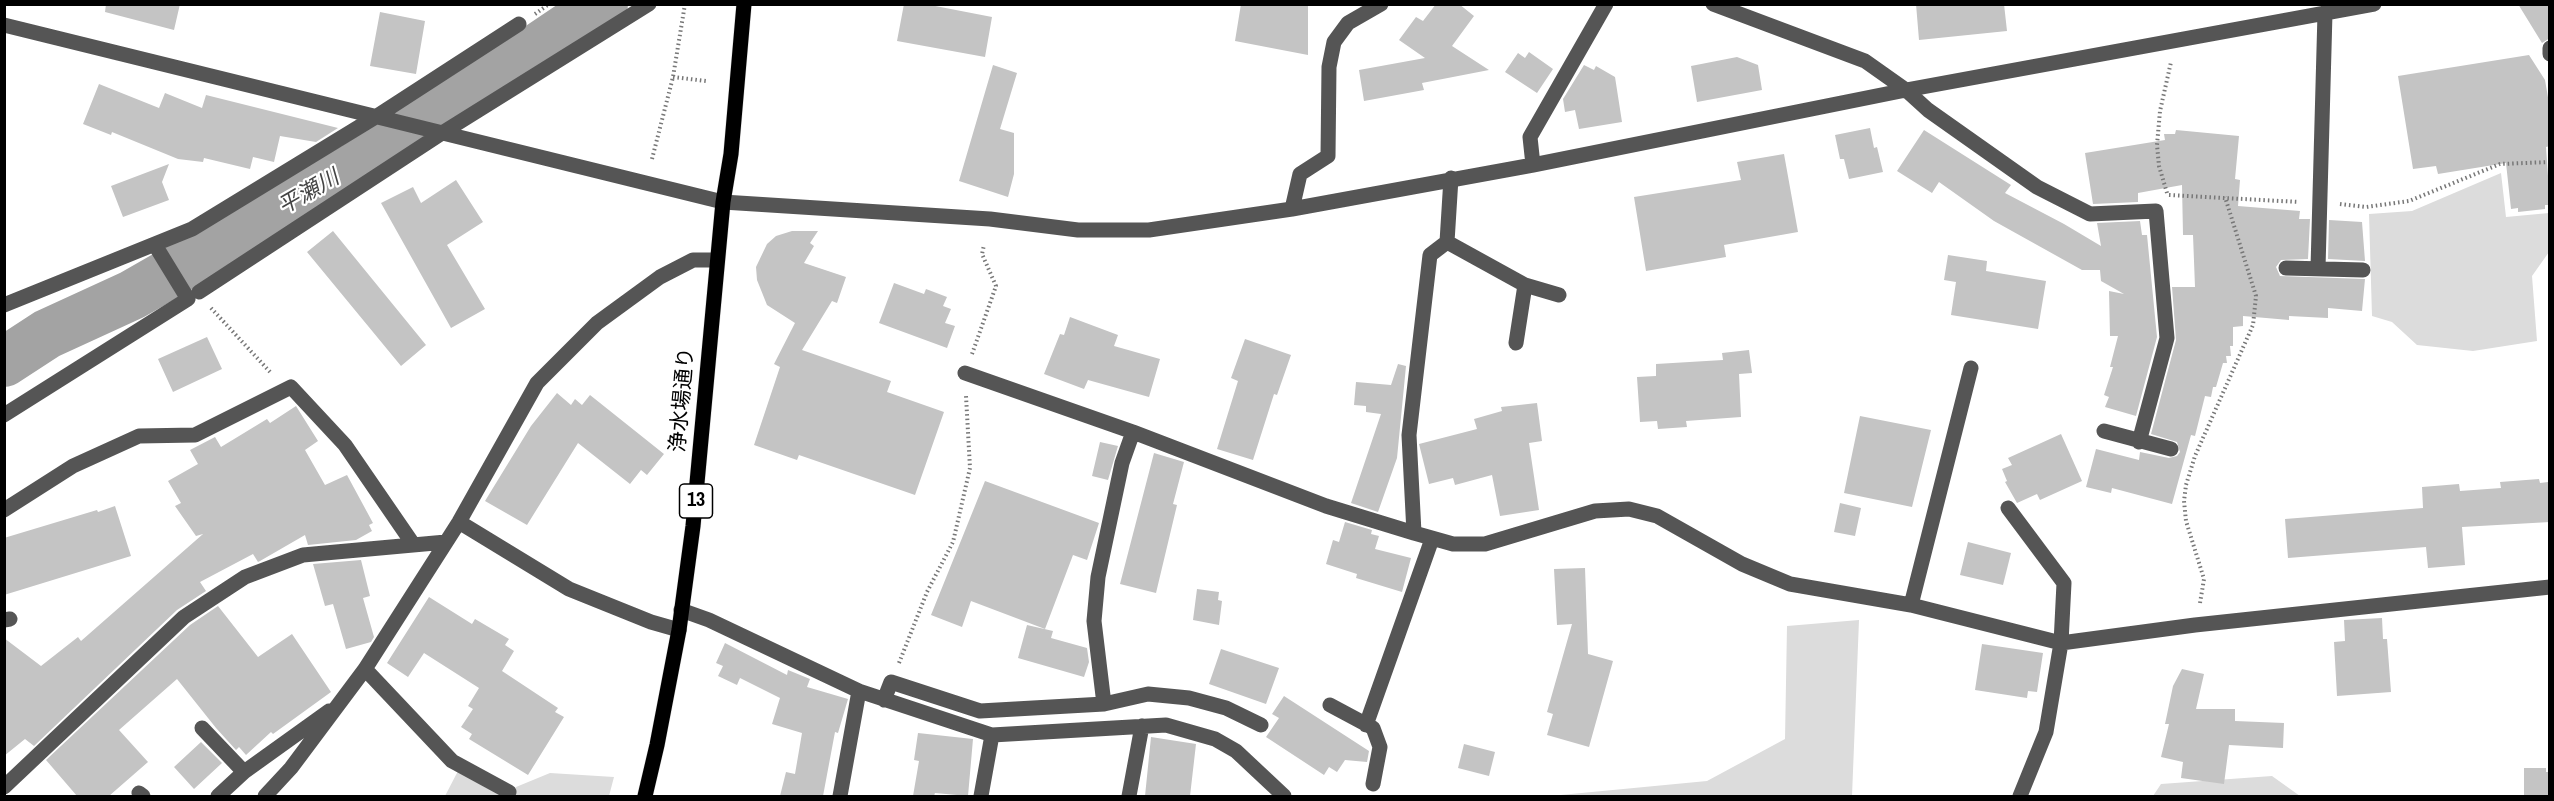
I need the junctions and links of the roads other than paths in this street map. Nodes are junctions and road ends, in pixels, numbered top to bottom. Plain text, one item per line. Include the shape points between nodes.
1 (649, 4) edge
2 (744, 4) edge
3 (1382, 4) edge
4 (1606, 4) edge
5 (1713, 4) edge
6 (2374, 4) edge
7 (2325, 13) junction
8 (519, 24) dead end
9 (4, 25) edge
10 (2550, 48) edge
11 (2550, 54) edge
12 (1906, 90) junction
13 (379, 116) junction
14 (441, 133) junction
15 (1533, 165) junction
16 (1451, 178) junction
17 (723, 202) junction
18 (1292, 209) junction
19 (1447, 242) junction
20 (158, 252) junction
21 (717, 260) junction
22 (2286, 268) dead end
23 (2318, 268) junction
24 (2363, 270) dead end
25 (1525, 285) junction
26 (1559, 295) dead end
27 (193, 296) junction
28 (4, 305) edge
29 (1516, 343) dead end
30 (1971, 368) dead end
31 (965, 373) road end
32 (4, 415) edge
33 (2104, 431) dead end
34 (1133, 432) junction
35 (2139, 442) junction
36 (2171, 449) dead end
37 (2008, 508) dead end
38 (4, 510) edge
39 (459, 522) junction
40 (1414, 533) junction
41 (1432, 539) junction
42 (446, 542) junction
43 (413, 544) junction
44 (2550, 587) edge
45 (1911, 605) junction
46 (681, 610) junction
47 (679, 630) junction
48 (2061, 643) junction
49 (365, 669) junction
50 (859, 691) junction
51 (884, 700) junction
52 (1104, 704) junction
53 (338, 705) junction
54 (1330, 705) dead end
55 (1366, 724) junction
56 (1261, 725) dead end
57 (1142, 726) junction
58 (202, 728) dead end
59 (992, 735) junction
60 (244, 772) junction
61 (1372, 784) dead end
62 (4, 787) edge
63 (509, 792) dead end
64 (1280, 794) edge
65 (218, 796) edge
66 (265, 796) edge
67 (645, 796) edge
68 (840, 796) edge
69 (981, 796) edge
70 (1129, 796) edge
71 (2020, 796) edge

1 - 14 street
2 - 17 main road, 浄水場通り / 13
3 - 18 street via 1348,23 1334,42 1329,67 1328,156 1300,174
4 - 15 street via 1530,137
5 - 12 street via 1865,61
6 - 7 street
7 - 12 street
7 - 23 street
8 - 13 street
9 - 13 street
10 - 11 street
12 - 15 street
12 - 35 street via 2037,187 2090,214 2156,211 2167,338
13 - 14 street
13 - 20 street
14 - 17 street
14 - 27 street
15 - 16 street
16 - 18 street
16 - 19 street
17 - 18 street via 990,219 1078,230 1149,230
17 - 21 main road, 浄水場通り / 13
19 - 25 street
19 - 40 street via 1430,255 1428,266 1409,435
20 - 27 street via 176,280
20 - 28 street
21 - 39 street via 693,260 660,277 597,323 537,383
21 - 46 main road, 浄水場通り / 13 via 693,526
22 - 23 street
23 - 24 street
25 - 26 street
25 - 29 street
27 - 32 street
30 - 45 street
31 - 34 street
33 - 35 street
34 - 40 street via 1326,506
34 - 52 street via 1122,464 1098,578 1094,621
35 - 36 street
37 - 48 street via 2064,583
38 - 43 street via 73,466 139,436 195,435 291,387 345,445
39 - 42 street
39 - 47 street via 569,589
40 - 41 street
41 - 45 street via 1453,544 1485,544 1595,511 1629,509 1657,516 1742,564 1790,584
41 - 55 street
42 - 43 street
42 - 49 street
43 - 62 street via 303,555 245,577 184,617
44 - 48 street
45 - 48 street
46 - 47 main road, 浄水場通り / 13
46 - 50 street
47 - 67 main road, 浄水場通り / 13
48 - 71 street via 2046,732
49 - 53 street
49 - 63 street via 452,761
50 - 51 street
50 - 68 street
51 - 52 street via 891,682 980,711
51 - 59 street
52 - 56 street via 1148,694 1189,698 1226,708
53 - 60 street
53 - 66 street
54 - 55 street
55 - 61 street via 1372,728 1380,747
57 - 59 street
57 - 64 street via 1166,725 1215,740 1236,751
57 - 70 street
58 - 60 street
59 - 69 street
60 - 65 street

